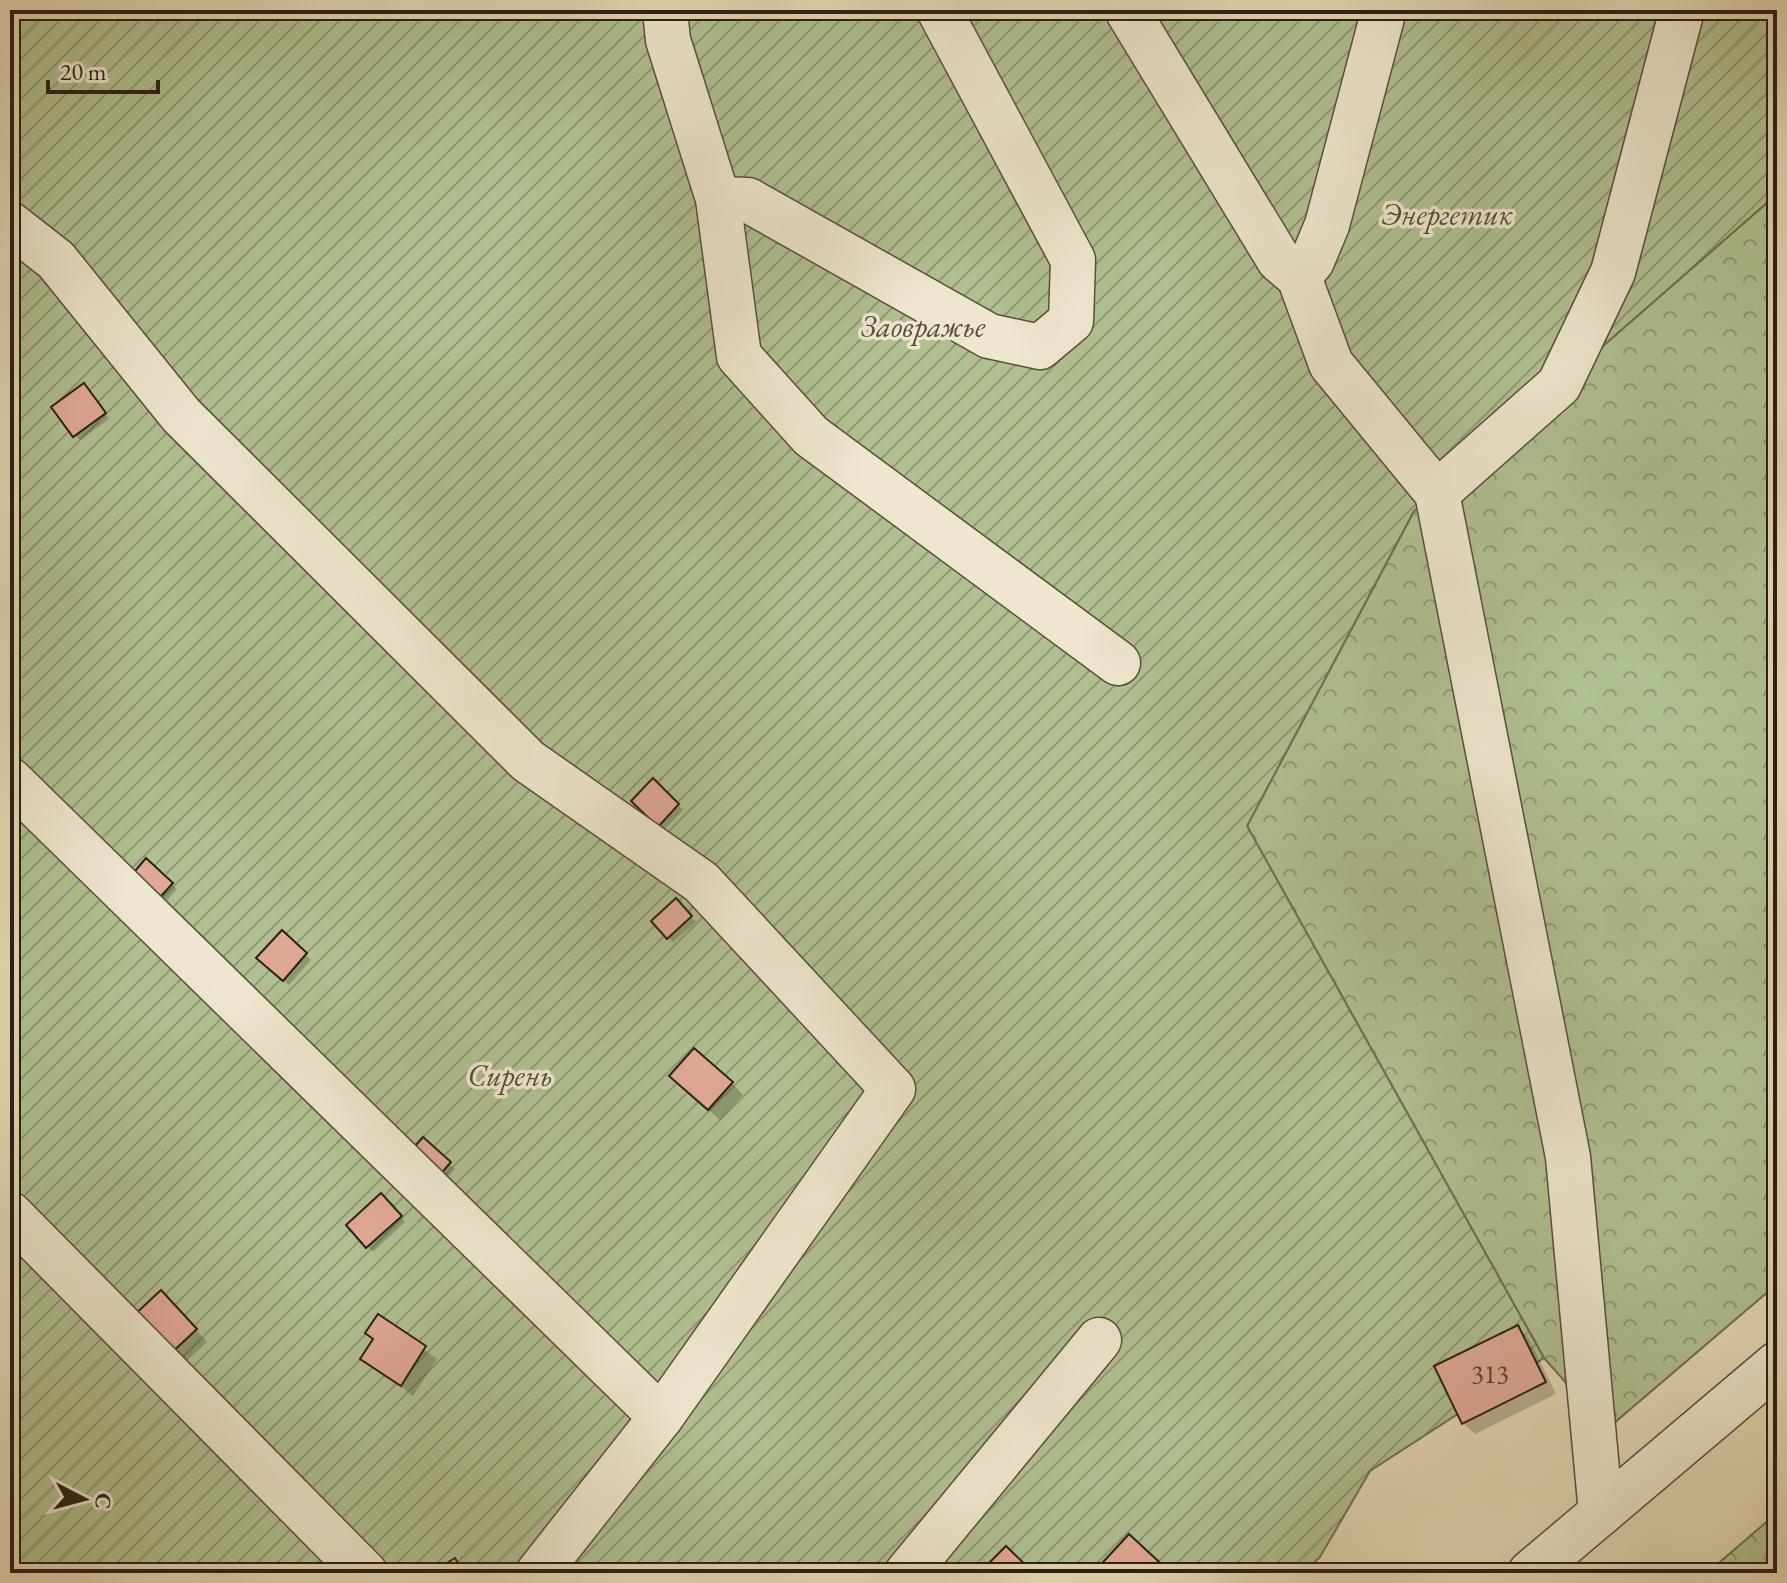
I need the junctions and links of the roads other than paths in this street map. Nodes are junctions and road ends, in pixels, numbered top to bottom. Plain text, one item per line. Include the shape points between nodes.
1 (665, 10) edge
2 (939, 10) edge
3 (1127, 10) edge
4 (1384, 10) edge
5 (1682, 10) edge
6 (718, 199) junction
7 (10, 224) edge
8 (1299, 277) junction
9 (1437, 493) junction
10 (1118, 663) dead end
11 (10, 780) edge
12 (10, 1214) edge
13 (1099, 1340) dead end
14 (1777, 1364) edge
15 (661, 1417) junction
16 (1601, 1513) junction
17 (365, 1573) edge
18 (538, 1573) edge
19 (907, 1573) edge
20 (1530, 1573) edge

1 - 6 street via 668,40
2 - 6 street via 1073,260 1071,321 1040,347 989,336 748,200
3 - 8 street via 1279,260
4 - 8 street via 1327,225
5 - 9 street via 1613,272 1559,385
6 - 10 street via 739,356 811,436
7 - 15 street via 56,260 181,415 528,761 701,882 893,1089
8 - 9 street via 1331,364
9 - 16 street via 1568,1157
11 - 15 street
12 - 17 street
13 - 19 street
14 - 16 street
15 - 18 street
16 - 20 street

